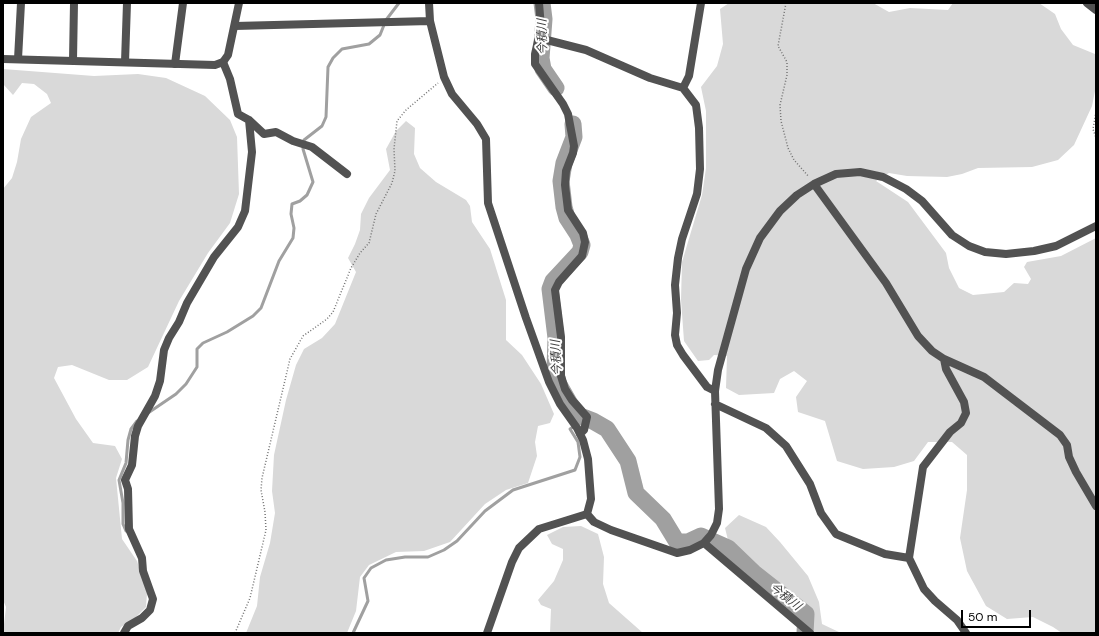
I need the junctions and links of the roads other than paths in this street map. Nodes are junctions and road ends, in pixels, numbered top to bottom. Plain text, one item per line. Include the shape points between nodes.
1 (21, 3) edge
2 (74, 3) edge
3 (127, 3) edge
4 (183, 3) edge
5 (240, 3) edge
6 (429, 3) edge
7 (539, 3) edge
8 (701, 3) edge
9 (1087, 3) edge
10 (1096, 10) edge
11 (430, 21) junction
12 (235, 26) junction
13 (539, 38) junction
14 (3, 59) edge
15 (18, 59) junction
16 (73, 60) junction
17 (125, 62) junction
18 (223, 62) junction
19 (175, 64) junction
20 (683, 88) junction
21 (248, 120) junction
22 (347, 174) dead end
23 (814, 184) junction
24 (1096, 226) edge
25 (944, 359) junction
26 (715, 392) junction
27 (715, 404) junction
28 (580, 434) junction
29 (1096, 506) edge
30 (587, 514) junction
31 (704, 543) junction
32 (909, 558) junction
33 (492, 619) junction
34 (124, 633) edge
35 (487, 633) edge
36 (493, 633) edge
37 (810, 633) edge
38 (966, 633) edge

1 - 15 street
2 - 16 street
3 - 17 street
4 - 19 street
5 - 12 street
6 - 11 street
7 - 13 street
8 - 20 street via 689,76
9 - 10 street
11 - 12 street
11 - 28 street via 444,77 452,94 486,139 488,203 549,382
12 - 18 street via 228,55
13 - 20 street via 586,50 650,78
13 - 28 street via 535,64 568,114 574,146 566,171 568,210 582,233 584,242 582,256 555,290 561,376 572,400 587,417 584,430
14 - 15 street
15 - 16 street
16 - 17 street
17 - 19 street
18 - 19 street via 215,65
18 - 21 street via 238,114
20 - 26 street via 696,105 701,155 697,194 678,258 675,335 677,345 683,354 707,387
21 - 22 street via 264,134 276,132 312,147
21 - 34 street via 252,152 245,211 238,227 214,257 169,338 164,350 160,381 155,396 135,436 132,465 125,480 128,489 129,529 142,558 143,571 153,599 150,610 128,626
23 - 24 street via 836,174 860,172 883,177 922,201 952,235 985,252 1006,254 1056,246
23 - 25 street via 886,283 918,336
23 - 26 street via 780,210 760,238 746,269 718,370
25 - 29 street via 984,377 1060,435 1067,445 1076,472
25 - 32 street via 966,412 961,423 950,432 923,467
26 - 27 street
27 - 31 street via 719,508 717,523
27 - 32 street via 766,428 780,440 810,484 822,513 836,534 885,554
28 - 30 street via 588,459 591,499
30 - 31 street via 594,522 611,530 677,553
30 - 33 street via 539,529 519,548
31 - 37 street
32 - 38 street via 924,588 934,601 957,620
33 - 35 street
33 - 36 street

